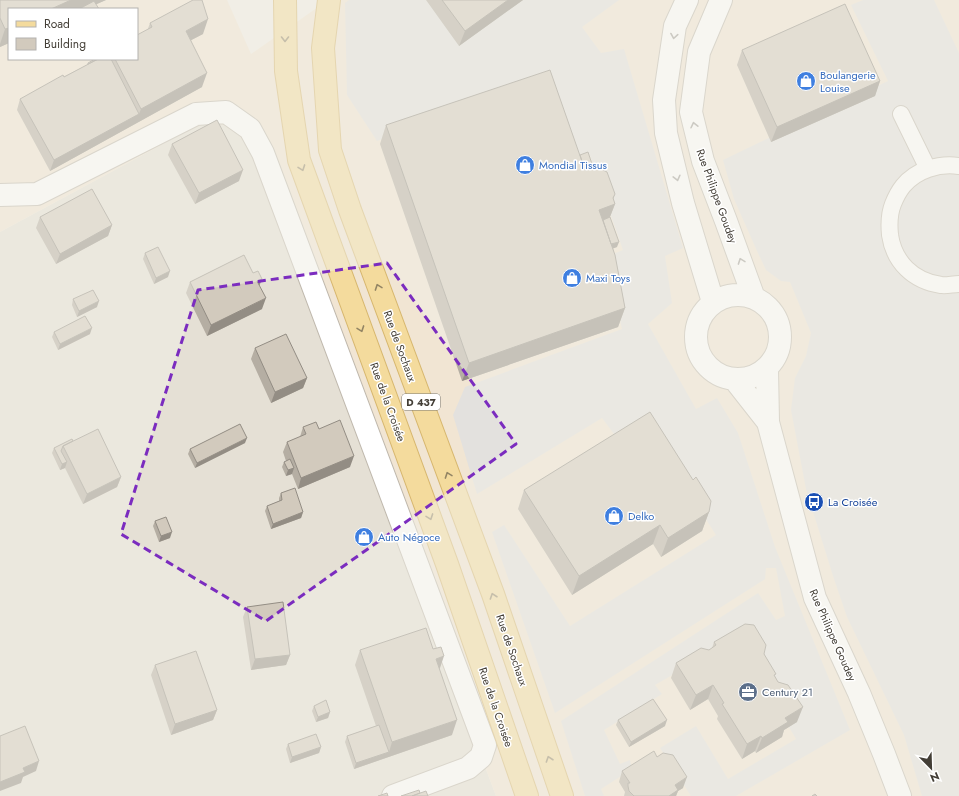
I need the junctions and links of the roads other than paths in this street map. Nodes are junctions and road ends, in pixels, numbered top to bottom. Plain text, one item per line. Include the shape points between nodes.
1 (285, 0) edge
2 (329, 0) edge
3 (687, 0) edge
4 (721, 0) edge
5 (900, 114) dead end
6 (959, 166) edge
7 (928, 169) junction
8 (0, 196) edge
9 (959, 284) edge
10 (754, 298) junction
11 (713, 302) junction
12 (767, 369) junction
13 (735, 380) junction
14 (768, 422) junction
15 (393, 796) edge
16 (527, 796) edge
17 (562, 796) edge
18 (900, 796) edge

1 -> 16 main road, Rue de la Croisée / D 437 via 286,71 299,160 448,564
17 -> 2 main road, Rue de Sochaux / D 437 via 493,594 330,150 323,48
3 -> 11 street via 676,26 673,41 664,100 666,133 683,203
10 -> 4 street, Rue Philippe Goudey via 703,161 692,112 699,52
5 - 7 lane
6 - 7 lane via 938,166
7 - 9 lane via 903,186 892,205 889,224 892,245 899,260 925,281 942,285
8 - 15 street via 37,194 196,114 226,112 250,129 263,153 485,745 481,757 468,768
10 - 11 street via 739,294 725,296
10 - 12 street via 767,305 781,330 778,352
11 - 13 street via 701,316 696,330 696,344 700,357 710,369 722,377
12 - 13 street via 749,378
12 - 14 street, Rue Philippe Goudey
13 - 14 street, Rue Philippe Goudey
14 - 18 street, Rue Philippe Goudey via 815,598 859,693

